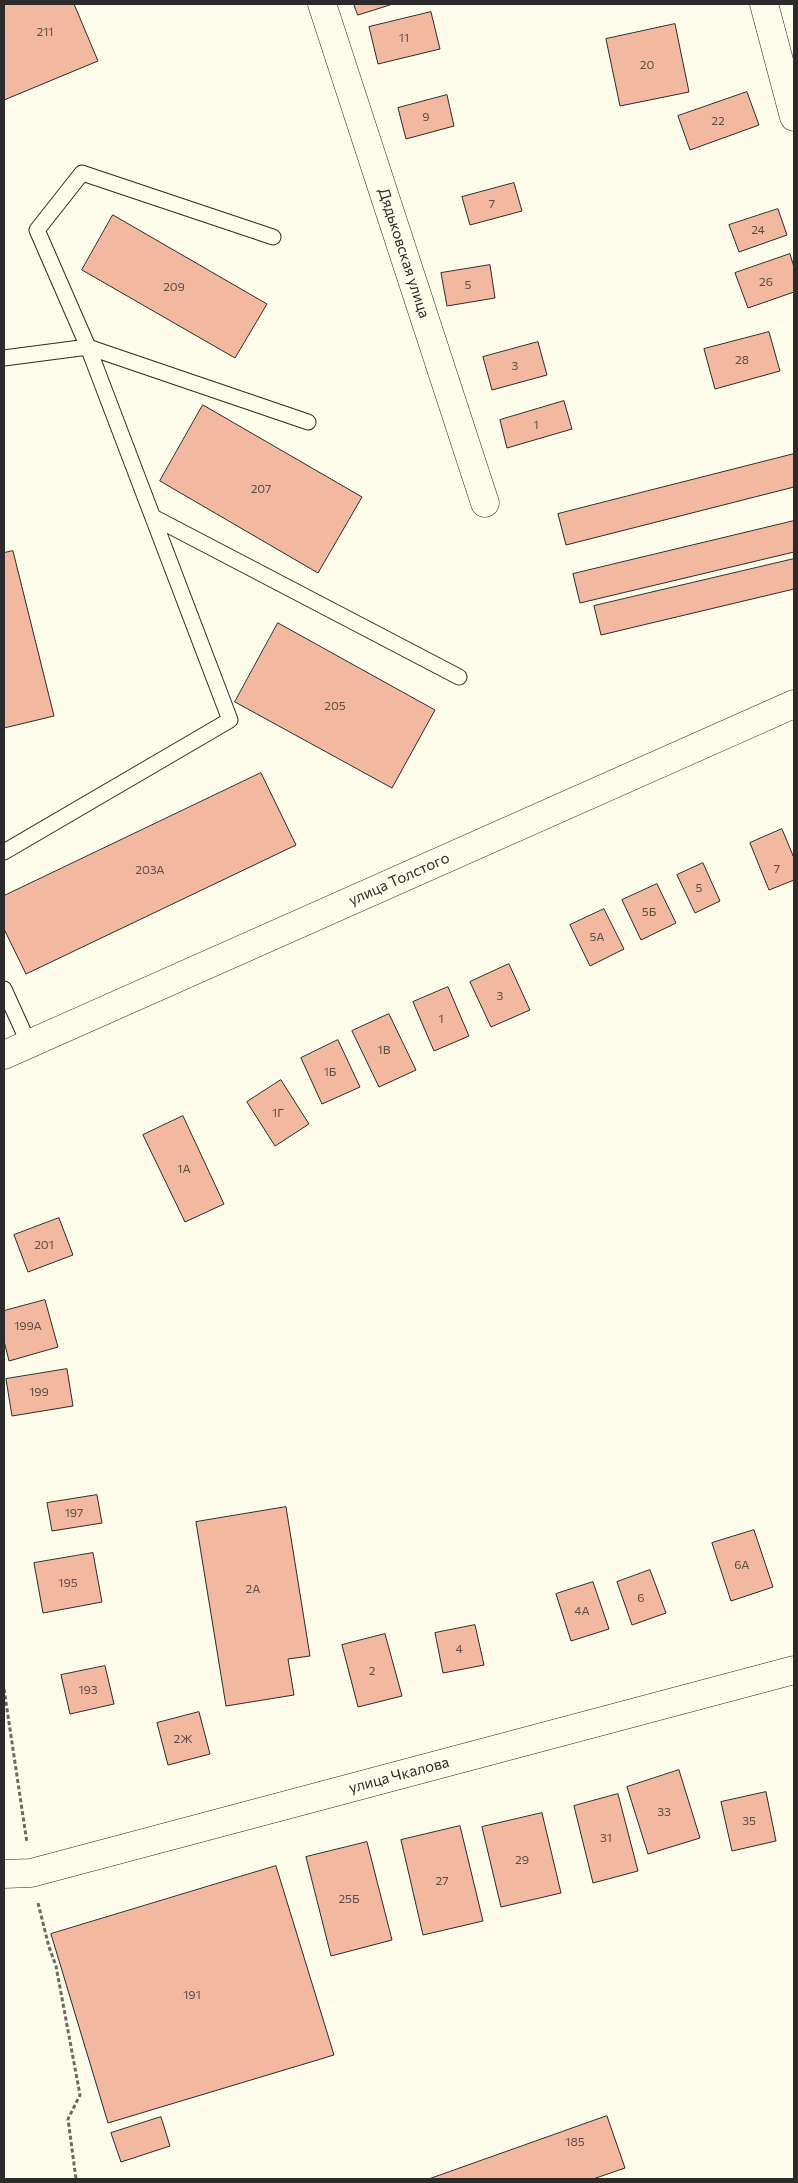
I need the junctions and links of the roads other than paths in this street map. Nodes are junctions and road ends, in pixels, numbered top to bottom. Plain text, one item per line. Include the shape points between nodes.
1 (322, 4) edge
2 (764, 4) edge
3 (794, 117) edge
4 (273, 236) dead end
5 (88, 347) junction
6 (4, 358) edge
7 (308, 422) dead end
8 (485, 502) dead end
9 (153, 516) junction
10 (459, 677) dead end
11 (794, 704) edge
12 (4, 852) edge
13 (4, 988) edge
14 (29, 1044) junction
15 (4, 1055) edge
16 (794, 1670) edge
17 (4, 1874) edge

1 - 8 street, Дядьковская улица
2 - 3 street
4 - 5 lane via 82,173 36,230
5 - 6 lane
5 - 7 lane
5 - 9 lane
9 - 10 lane
9 - 12 lane via 230,720
11 - 14 street, улица Толстого
13 - 14 lane
14 - 15 street, улица Толстого
16 - 17 street, улица Чкалова via 31,1873

